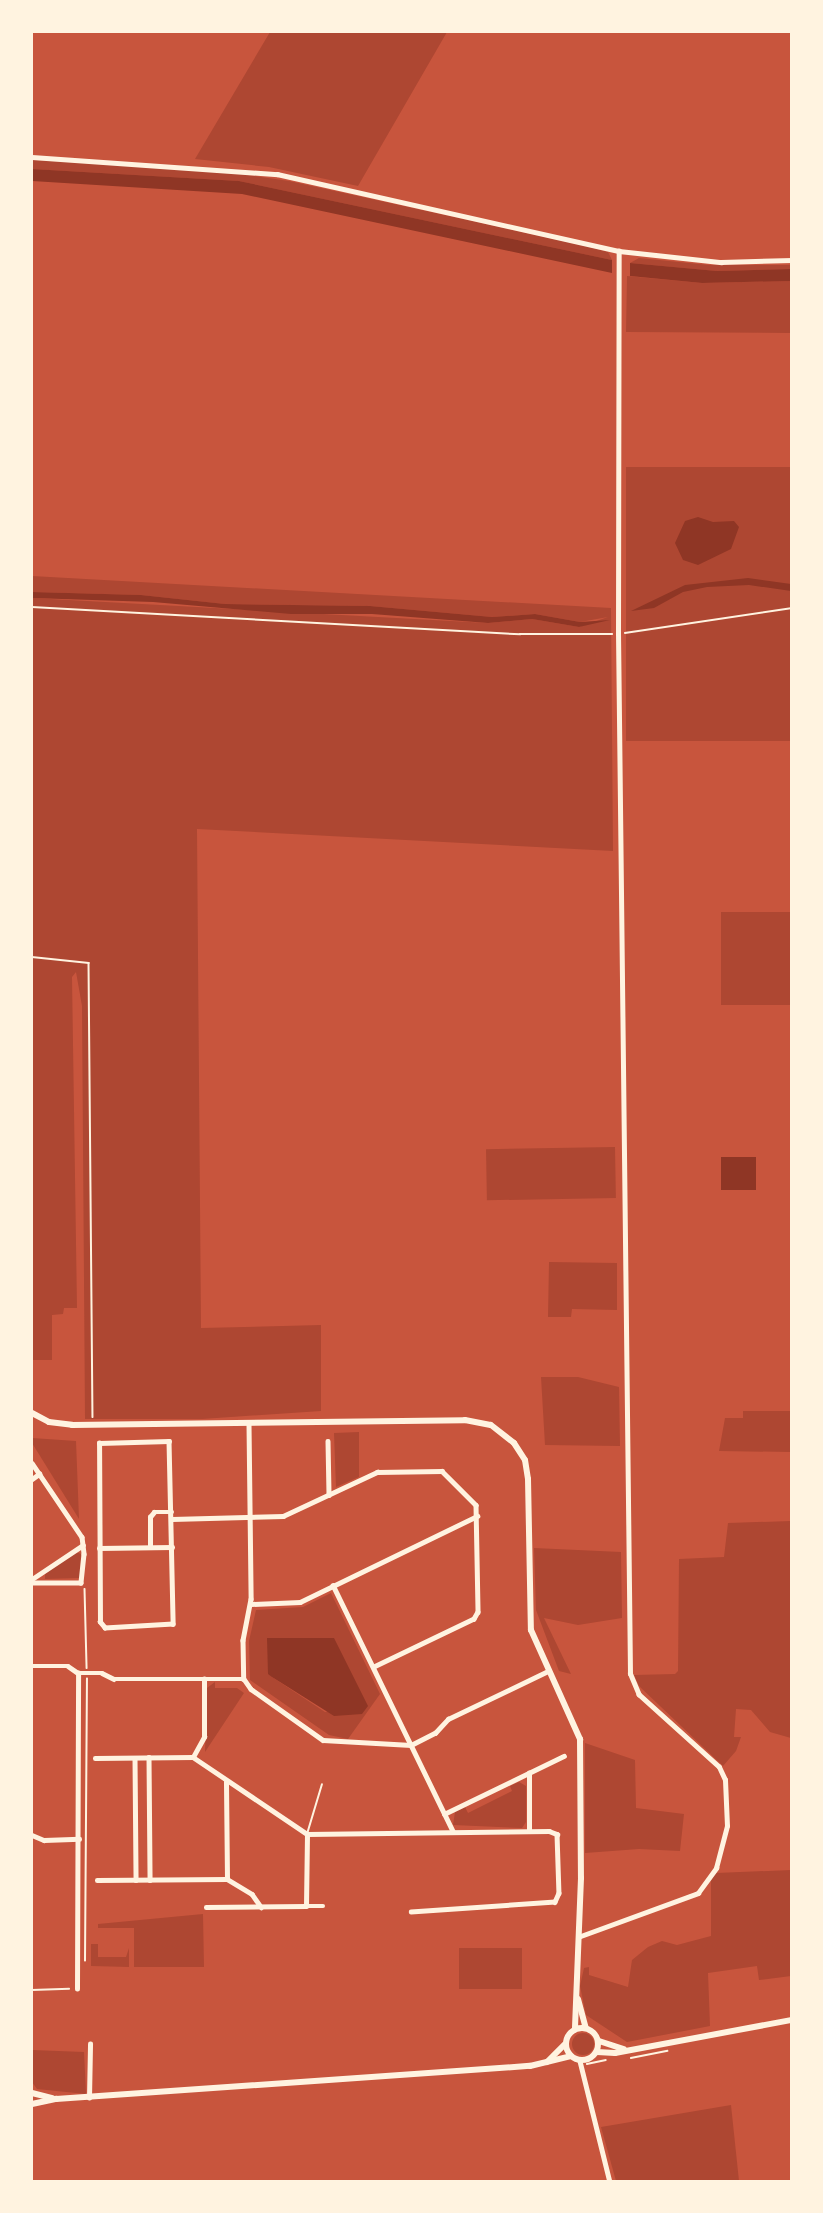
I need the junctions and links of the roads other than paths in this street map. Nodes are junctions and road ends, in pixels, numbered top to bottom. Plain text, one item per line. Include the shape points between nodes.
1 (32, 157) edge
2 (619, 251) junction
3 (792, 260) edge
4 (32, 1413) edge
5 (249, 1424) junction
6 (328, 1441) dead end
7 (32, 1463) edge
8 (39, 1474) junction
9 (32, 1479) edge
10 (329, 1495) junction
11 (172, 1512) junction
12 (477, 1516) junction
13 (249, 1517) junction
14 (172, 1519) junction
15 (83, 1545) junction
16 (150, 1547) junction
17 (172, 1547) junction
18 (99, 1548) junction
19 (32, 1581) edge
20 (333, 1585) junction
21 (251, 1604) junction
22 (32, 1666) edge
23 (374, 1667) junction
24 (548, 1671) junction
25 (78, 1672) junction
26 (204, 1679) junction
27 (244, 1679) junction
28 (411, 1745) junction
29 (564, 1756) dead end
30 (149, 1757) junction
31 (193, 1757) junction
32 (94, 1758) road end
33 (135, 1758) junction
34 (529, 1773) junction
35 (226, 1782) junction
36 (322, 1784) dead end
37 (444, 1814) junction
38 (528, 1831) junction
39 (453, 1832) junction
40 (307, 1834) junction
41 (32, 1835) edge
42 (79, 1839) junction
43 (226, 1879) junction
44 (97, 1880) dead end
45 (136, 1880) junction
46 (150, 1880) junction
47 (306, 1906) junction
48 (323, 1906) dead end
49 (206, 1907) dead end
50 (261, 1907) junction
51 (411, 1912) dead end
52 (578, 1937) junction
53 (77, 1989) road end
54 (577, 1998) junction
55 (792, 2020) edge
56 (586, 2028) junction
57 (575, 2029) junction
58 (599, 2042) junction
59 (90, 2044) dead end
60 (566, 2044) junction
61 (630, 2050) junction
62 (597, 2052) junction
63 (571, 2056) junction
64 (580, 2061) junction
65 (545, 2063) junction
66 (32, 2093) edge
67 (90, 2098) junction
68 (56, 2099) junction
69 (32, 2104) edge
70 (610, 2181) edge

1 - 2 street via 277,174
2 - 3 street via 721,262
2 - 52 street via 618,634 630,1674 639,1695 719,1767 725,1780 727,1826 716,1868 698,1893
4 - 5 street via 61,1425
5 - 13 street
5 - 24 street via 465,1420 491,1425 506,1435 527,1469 531,1630
6 - 10 street
7 - 8 street
8 - 9 street
8 - 15 street via 82,1537
10 - 12 street via 377,1472 442,1471 476,1505
10 - 13 street via 283,1516
11 - 14 street
11 - 16 street via 154,1512 150,1517
11 - 18 street via 169,1441 99,1443
12 - 20 street
12 - 23 street via 478,1612 474,1619
13 - 14 street
13 - 21 street
14 - 17 street
15 - 19 street
15 - 19 street via 82,1582
16 - 17 street
16 - 18 street
17 - 18 street via 173,1624 165,1627 103,1626
20 - 21 street via 293,1604
20 - 23 street
21 - 27 street via 243,1640
22 - 25 street via 68,1666
23 - 28 street
24 - 28 street via 448,1719 435,1734
24 - 52 street via 580,1739
25 - 26 street via 114,1679
25 - 42 street
26 - 27 street
26 - 31 street via 204,1737
27 - 28 street via 251,1689 322,1740
28 - 37 street
29 - 34 street
30 - 31 street
30 - 33 street
30 - 46 street
31 - 35 street
32 - 33 street
33 - 45 street
34 - 37 street
34 - 38 street
35 - 40 street
35 - 43 street
36 - 40 lane
37 - 39 street
38 - 39 street
38 - 51 street via 554,1832 559,1839 559,1893 555,1902
39 - 40 street
40 - 47 street
41 - 42 street via 44,1840
42 - 53 street
43 - 46 street
43 - 50 street via 252,1894
44 - 45 street
45 - 46 street
47 - 48 street
47 - 50 street
49 - 50 street
52 - 54 street
54 - 56 street
54 - 57 street
55 - 61 street
56 - 57 street
56 - 58 street
57 - 60 street
58 - 61 street
58 - 62 street
59 - 67 street
60 - 63 street
60 - 65 street
61 - 62 street
62 - 64 street
63 - 64 street
63 - 65 street
64 - 70 street
65 - 67 street
66 - 68 street
66 - 69 street
67 - 68 street
68 - 69 street

